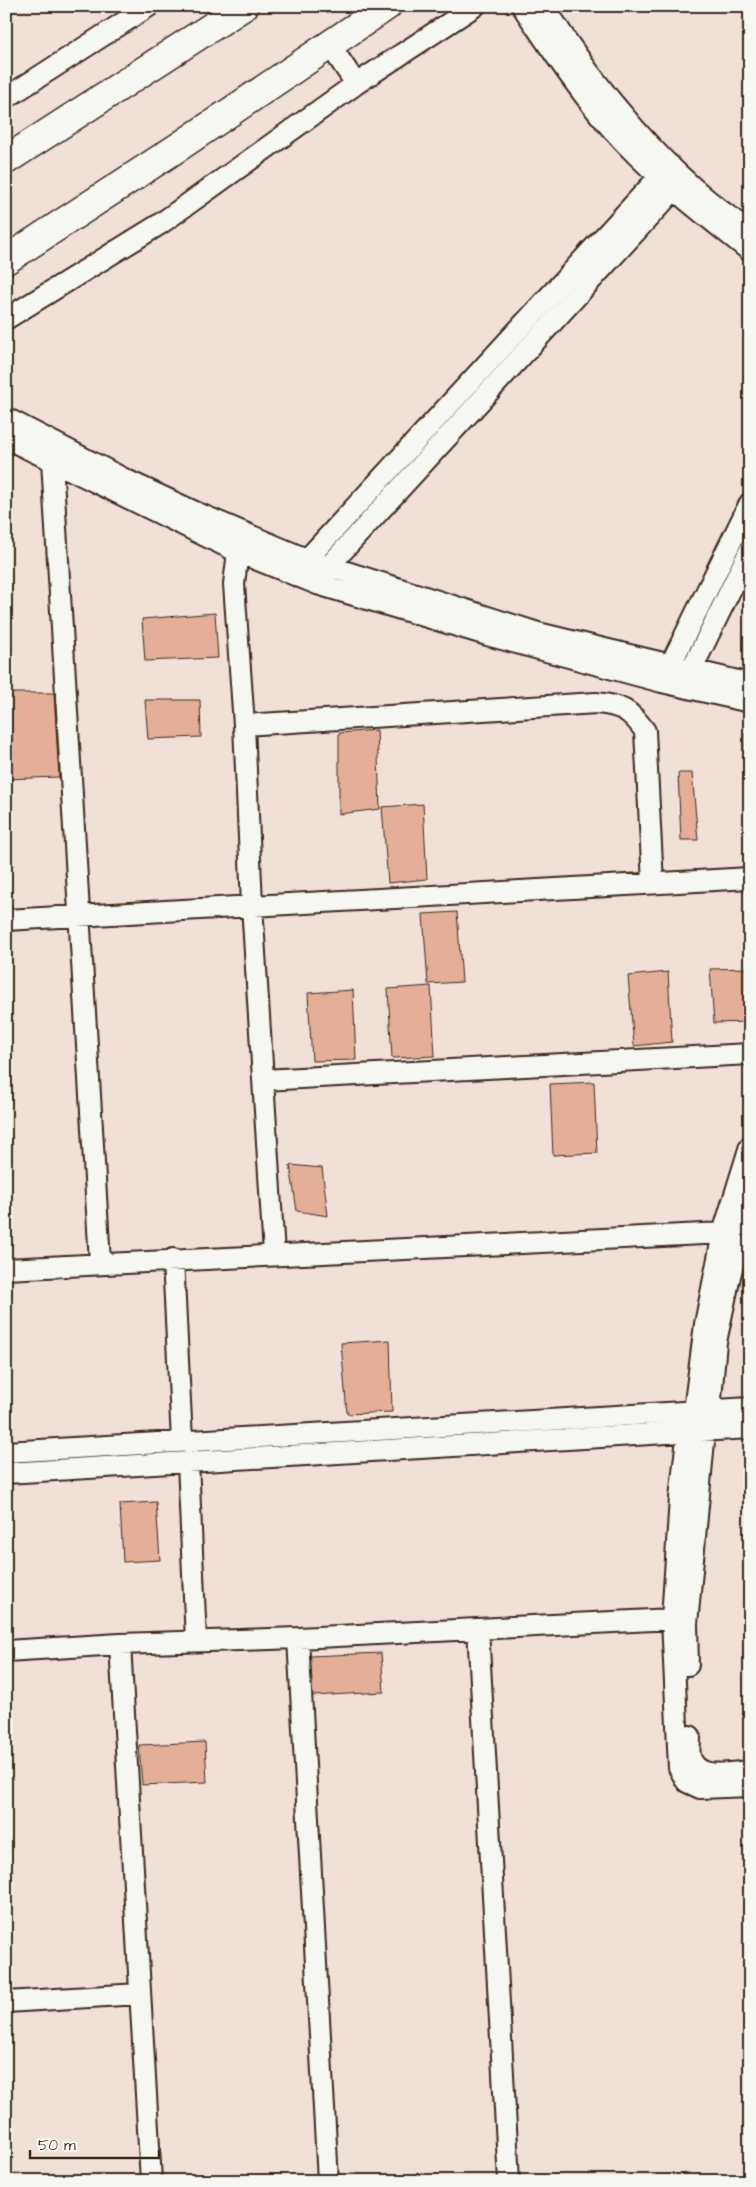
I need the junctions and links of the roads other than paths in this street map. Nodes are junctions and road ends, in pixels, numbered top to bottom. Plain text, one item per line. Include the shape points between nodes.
1 (148, 6) edge
2 (244, 6) edge
3 (387, 6) edge
4 (475, 6) edge
5 (522, 6) edge
6 (544, 6) edge
7 (130, 12) edge
8 (330, 45) junction
9 (356, 84) junction
10 (6, 98) edge
11 (6, 160) edge
12 (664, 171) junction
13 (679, 185) junction
14 (750, 231) edge
15 (750, 251) edge
16 (6, 260) edge
17 (6, 319) edge
18 (6, 418) edge
19 (6, 438) edge
20 (52, 461) junction
21 (750, 502) edge
22 (750, 550) edge
23 (238, 552) junction
24 (300, 566) junction
25 (329, 566) junction
26 (317, 584) junction
27 (666, 674) junction
28 (687, 679) junction
29 (750, 684) edge
30 (750, 702) edge
31 (244, 725) junction
32 (750, 878) edge
33 (653, 883) junction
34 (252, 905) junction
35 (79, 916) junction
36 (6, 920) edge
37 (750, 1054) edge
38 (264, 1080) junction
39 (750, 1148) edge
40 (750, 1200) edge
41 (723, 1233) junction
42 (274, 1254) junction
43 (173, 1259) junction
44 (100, 1262) junction
45 (6, 1268) edge
46 (750, 1408) edge
47 (699, 1421) junction
48 (750, 1428) edge
49 (182, 1441) junction
50 (6, 1452) edge
51 (188, 1462) junction
52 (6, 1473) edge
53 (672, 1619) junction
54 (478, 1629) junction
55 (298, 1638) junction
56 (196, 1641) junction
57 (120, 1644) junction
58 (6, 1651) edge
59 (750, 1771) edge
60 (750, 1786) edge
61 (139, 1994) junction
62 (6, 2002) edge
63 (151, 2181) edge
64 (328, 2181) edge
65 (509, 2181) edge

1 - 7 street
2 - 11 main road
3 - 8 main road
4 - 9 street
5 - 12 street via 564,69 610,127
6 - 12 street via 566,42
7 - 10 street
8 - 9 street
8 - 16 main road
9 - 17 street via 160,224
12 - 13 street
12 - 24 street
13 - 14 street
13 - 15 street
13 - 25 street
18 - 24 street
19 - 20 street
20 - 23 street
20 - 35 street
21 - 27 street
22 - 28 street
23 - 24 street
23 - 31 street via 234,584
24 - 25 street
24 - 26 street
25 - 26 street
25 - 27 street
26 - 27 street via 486,635
27 - 28 street
28 - 29 street
28 - 30 street
31 - 33 street via 596,703 616,705 633,715 645,731
31 - 34 street
32 - 33 street
33 - 34 street
34 - 35 street
34 - 38 street
35 - 36 street
35 - 44 street
37 - 38 street
38 - 42 street
39 - 41 street
40 - 47 street
41 - 42 street
41 - 47 street via 705,1324
42 - 43 street
43 - 44 street
43 - 49 street
44 - 45 street
46 - 47 street
47 - 48 street
47 - 49 street
47 - 51 street
47 - 53 street via 680,1498
47 - 59 street via 687,1624 690,1756 696,1768 708,1774
49 - 50 street
51 - 52 street
51 - 56 street
53 - 54 street
53 - 60 street via 679,1768 687,1782 700,1788
54 - 55 street
54 - 65 street
55 - 56 street
55 - 64 street
56 - 57 street
57 - 58 street
57 - 61 street
61 - 62 street
61 - 63 street

